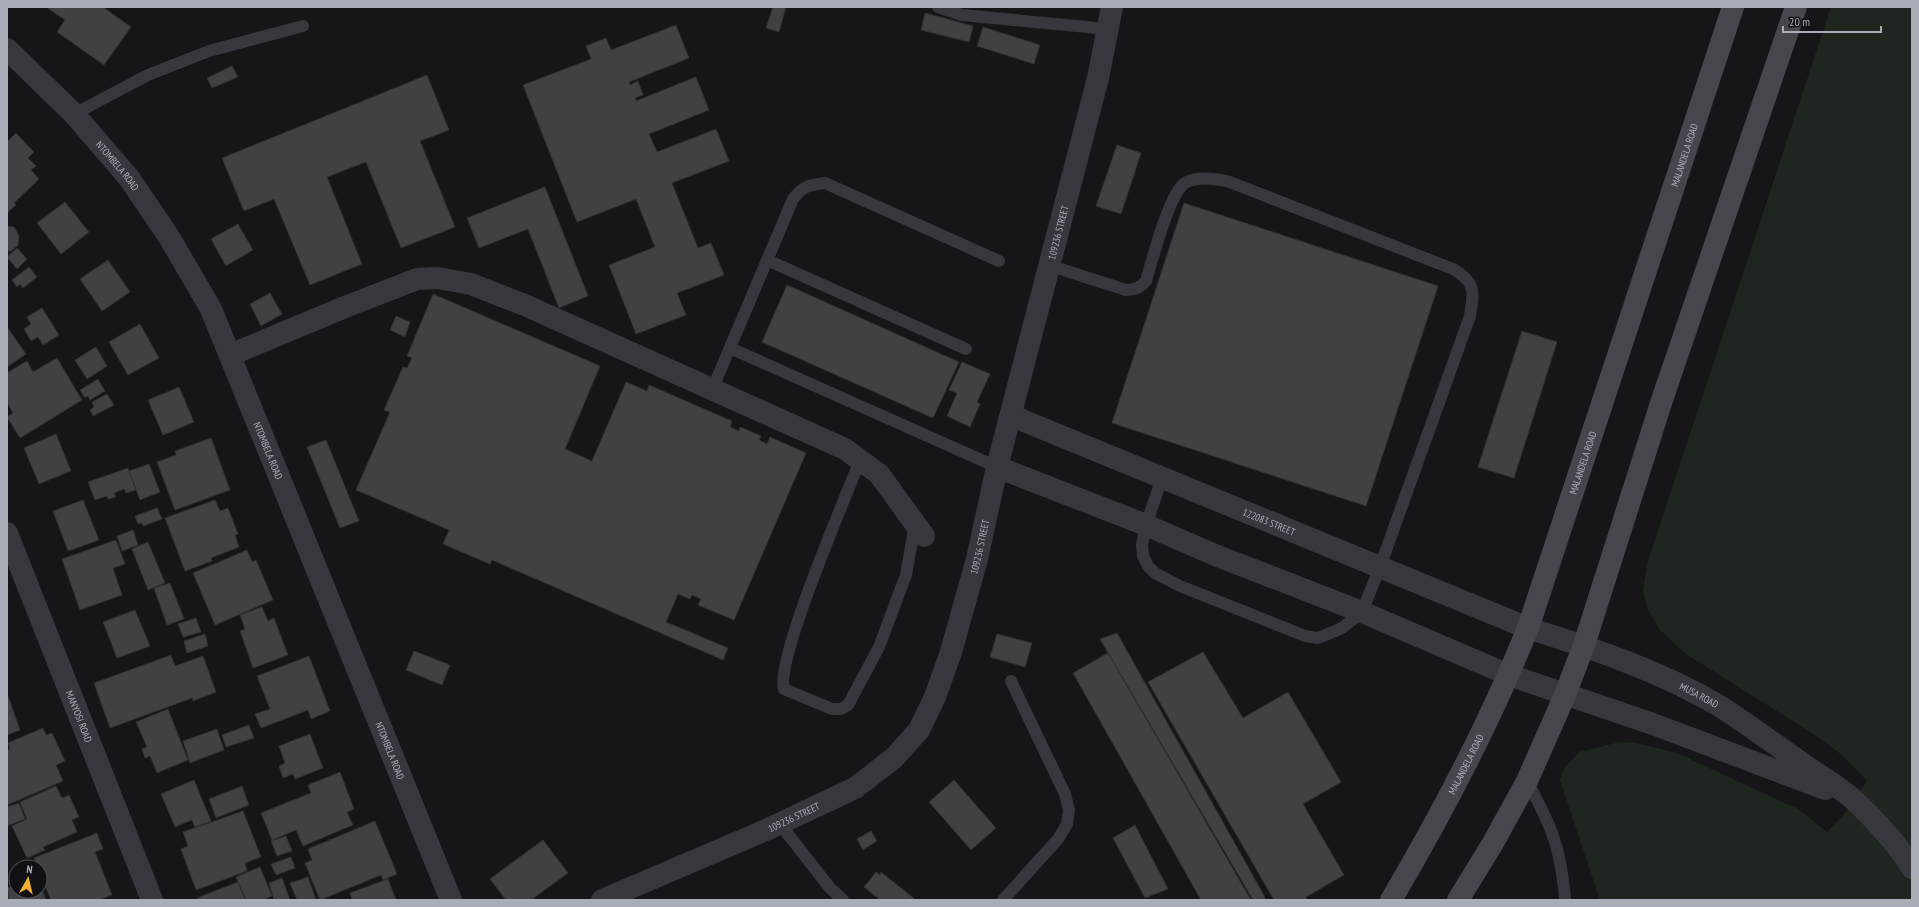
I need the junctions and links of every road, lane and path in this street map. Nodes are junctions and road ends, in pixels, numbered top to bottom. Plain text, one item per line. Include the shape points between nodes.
1 (938, 7) edge
2 (1112, 7) edge
3 (1733, 7) edge
4 (1796, 7) edge
5 (964, 11) edge
6 (303, 26) dead end
7 (1108, 28) junction
8 (7, 49) edge
9 (74, 114) junction
10 (767, 260) junction
11 (999, 261) dead end
12 (1051, 266) junction
13 (730, 348) junction
14 (966, 349) dead end
15 (230, 355) junction
16 (712, 390) junction
17 (1012, 416) junction
18 (860, 460) junction
19 (997, 467) junction
20 (1162, 478) junction
21 (1146, 525) junction
22 (920, 529) joint
23 (7, 533) edge
24 (1380, 567) junction
25 (1362, 612) junction
26 (1528, 628) junction
27 (1584, 645) junction
28 (1509, 675) junction
29 (1010, 682) dead end
30 (1566, 695) junction
31 (1527, 781) junction
32 (1852, 799) junction
33 (780, 824) junction
34 (1912, 868) edge
35 (152, 900) edge
36 (451, 900) edge
37 (602, 900) edge
38 (843, 900) edge
39 (1003, 900) edge
40 (1391, 900) edge
41 (1458, 900) edge
42 (1565, 900) edge

1 - 5 lane
2 - 7 street, 109236 STREET
3 - 26 main road, MALANDELA ROAD
4 - 27 main road via 1662,400
5 - 7 lane
6 - 9 lane via 209,51 148,75
7 - 12 street, 109236 STREET
8 - 9 street, NTOMBELA ROAD
9 - 15 street, NTOMBELA ROAD via 129,178 169,238 211,308
10 - 11 lane via 793,199 800,189 826,183
10 - 13 lane
10 - 14 lane
12 - 17 street, 109236 STREET
12 - 24 lane via 1126,290 1134,290 1146,281 1168,210 1178,191 1184,184 1194,180 1211,178 1235,184 1466,276 1473,289 1470,316
13 - 16 lane
13 - 19 lane
15 - 16 street via 417,280 438,278 471,284 527,306
15 - 36 street, NTOMBELA ROAD
16 - 18 street via 845,449
17 - 19 street, 109236 STREET
17 - 20 street, 122083 STREET
18 - 22 street via 879,474
18 - 22 lane via 802,609 783,675 784,689 832,710 848,705 879,646 906,575
19 - 21 street
19 - 33 street, 109236 STREET via 977,559 951,652 935,697 919,730 894,758 855,788
20 - 21 lane
20 - 24 street, 122083 STREET
21 - 25 street via 1215,555
21 - 25 lane via 1142,545 1143,556 1155,573 1180,586 1287,630 1318,638 1342,628
23 - 35 street, MANYOSI ROAD
24 - 25 lane
24 - 26 street, 122083 STREET
25 - 28 street
26 - 27 street, MUSA ROAD
26 - 28 main road, MALANDELA ROAD
27 - 30 main road
27 - 32 street, MUSA ROAD via 1649,670 1720,707
28 - 30 street, MUSA ROAD
28 - 40 main road, MALANDELA ROAD via 1455,786
29 - 39 lane via 1065,794 1069,810 1067,824 1058,839
30 - 31 main road
30 - 32 street, MUSA ROAD via 1653,724
31 - 41 main road
31 - 42 lane via 1552,834 1564,882
32 - 34 street, MUSA ROAD via 1892,840
33 - 37 street, 109236 STREET
33 - 38 lane via 830,888

